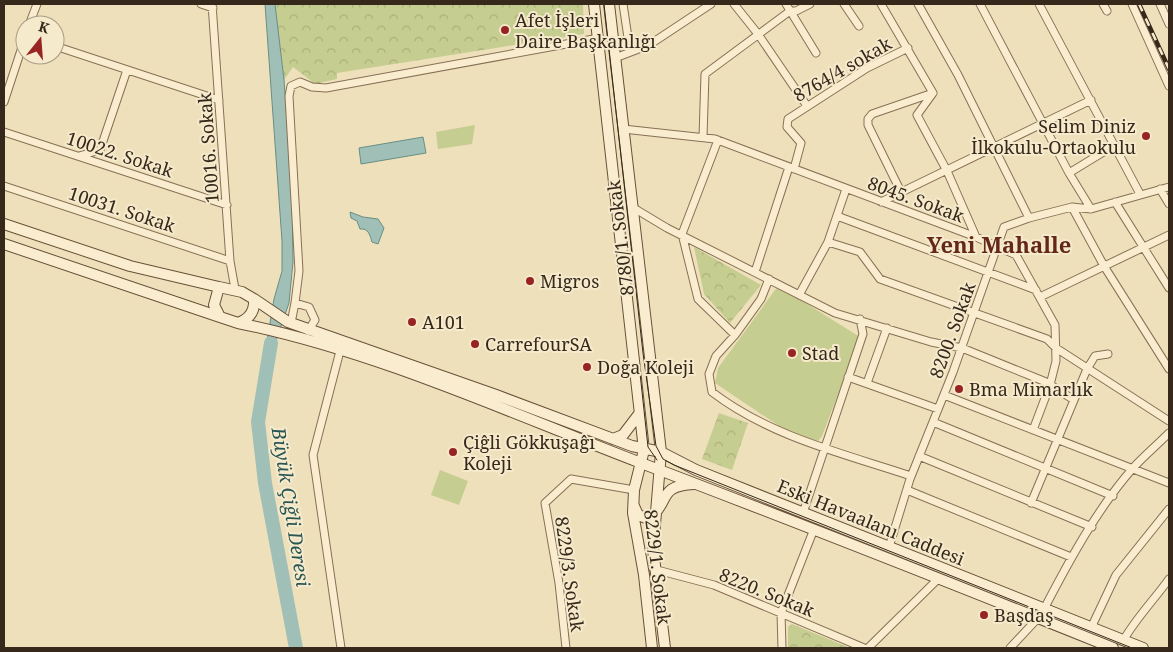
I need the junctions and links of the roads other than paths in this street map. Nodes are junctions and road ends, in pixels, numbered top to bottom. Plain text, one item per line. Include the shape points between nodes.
1 (201, 4) edge
2 (594, 4) edge
3 (609, 4) edge
4 (623, 4) edge
5 (711, 4) edge
6 (734, 4) edge
7 (786, 4) edge
8 (810, 4) edge
9 (844, 4) edge
10 (881, 4) edge
11 (918, 4) edge
12 (980, 4) edge
13 (1039, 4) edge
14 (1132, 4) edge
15 (1160, 4) edge
16 (213, 6) edge
17 (790, 11) junction
18 (1169, 23) edge
19 (858, 26) dead end
20 (758, 34) junction
21 (599, 38) junction
22 (908, 48) junction
23 (65, 49) edge
24 (630, 52) junction
25 (816, 53) dead end
26 (615, 58) junction
27 (16, 65) edge
28 (127, 70) junction
29 (1169, 86) edge
30 (933, 93) junction
31 (220, 100) junction
32 (1091, 100) junction
33 (4, 102) edge
34 (807, 106) junction
35 (1044, 124) junction
36 (623, 128) junction
37 (4, 132) edge
38 (703, 137) junction
39 (718, 140) junction
40 (1115, 145) junction
41 (993, 148) junction
42 (79, 156) junction
43 (791, 168) junction
44 (947, 170) junction
45 (1069, 173) junction
46 (4, 186) edge
47 (1169, 187) edge
48 (846, 189) junction
49 (1160, 190) junction
50 (902, 192) junction
51 (1140, 194) junction
52 (880, 202) junction
53 (1115, 202) junction
54 (1169, 204) edge
55 (227, 205) junction
56 (632, 207) junction
57 (1072, 207) junction
58 (1091, 209) junction
59 (837, 216) junction
60 (1029, 218) junction
61 (4, 224) edge
62 (682, 234) junction
63 (1169, 235) edge
64 (976, 237) junction
65 (828, 242) junction
66 (4, 244) edge
67 (1144, 247) junction
68 (998, 248) junction
69 (230, 261) junction
70 (1104, 266) junction
71 (755, 272) junction
72 (989, 272) junction
73 (769, 280) junction
74 (219, 287) junction
75 (1169, 288) edge
76 (235, 290) junction
77 (1038, 293) junction
78 (800, 295) junction
79 (254, 299) junction
80 (295, 303) junction
81 (975, 312) junction
82 (220, 317) junction
83 (860, 319) junction
84 (290, 322) junction
85 (238, 323) junction
86 (887, 328) junction
87 (310, 330) junction
88 (735, 335) junction
89 (300, 337) junction
90 (962, 348) junction
91 (1056, 348) junction
92 (340, 351) junction
93 (1108, 354) dead end
94 (1087, 368) junction
95 (1169, 369) edge
96 (848, 377) junction
97 (867, 383) junction
98 (1050, 385) junction
99 (944, 395) junction
100 (1074, 400) junction
101 (938, 409) junction
102 (639, 414) junction
103 (1169, 421) edge
104 (933, 422) junction
105 (1033, 430) junction
106 (1169, 433) edge
107 (613, 439) junction
108 (1057, 439) junction
109 (825, 446) junction
110 (644, 450) junction
111 (661, 452) junction
112 (919, 456) junction
113 (642, 463) junction
114 (1044, 468) junction
115 (659, 469) junction
116 (1132, 469) junction
117 (912, 476) junction
118 (1169, 483) edge
119 (700, 484) junction
120 (634, 490) junction
121 (907, 490) junction
122 (1112, 496) junction
123 (1030, 503) junction
124 (634, 505) junction
125 (1169, 509) edge
126 (656, 513) junction
127 (803, 513) junction
128 (1092, 527) junction
129 (814, 529) junction
130 (889, 547) junction
131 (1071, 558) junction
132 (657, 570) junction
133 (939, 578) junction
134 (1169, 579) edge
135 (781, 613) junction
136 (1041, 613) junction
137 (1091, 628) junction
138 (1123, 641) junction
139 (341, 648) edge
140 (566, 648) edge
141 (652, 648) edge
142 (665, 648) edge
143 (782, 648) edge
144 (864, 648) edge
145 (868, 648) edge
146 (1010, 648) edge
147 (1113, 648) edge
148 (1143, 648) edge

1 - 16 street
2 - 21 street, 8229/1. Sokak
3 - 26 street, 8780/1. Sokak
4 - 24 street
5 - 24 street
6 - 20 street
7 - 17 street
8 - 17 street
9 - 19 street
10 - 22 street
11 - 41 street via 958,75
12 - 35 street
13 - 32 street
14 - 29 street
15 - 18 street
16 - 31 street, 10016. Sokak
17 - 20 street
17 - 25 street
20 - 34 street
20 - 38 street via 705,74
21 - 80 street via 326,88 300,82 291,86 299,271
21 - 102 street, 8229/1. Sokak
22 - 30 street
22 - 34 street, 8764/4 sokak via 867,68
23 - 28 street
24 - 26 street
26 - 36 street, 8780/1. Sokak
27 - 33 street
28 - 31 street
28 - 42 street via 100,150
30 - 44 street via 917,115
30 - 50 street via 872,114 868,119 868,125
31 - 55 street, 10016. Sokak
32 - 35 street
32 - 40 street
34 - 43 street, 8764/4 sokak via 787,122 801,142
35 - 41 street
35 - 45 street
36 - 38 street, 8045. Sokak
36 - 56 street, 8780/1. Sokak
37 - 42 street, 10022. Sokak
38 - 39 street, 8045. Sokak
39 - 43 street, 8045. Sokak
39 - 62 street
40 - 45 street
40 - 51 street
41 - 44 street
41 - 60 street
42 - 55 street, 10022. Sokak
43 - 48 street, 8045. Sokak
43 - 71 street
44 - 50 street
44 - 64 street
45 - 58 street
46 - 69 street, 10031. Sokak
47 - 49 street, 8200. Sokak
48 - 52 street, 8045. Sokak
48 - 59 street
49 - 51 street, 8200. Sokak
49 - 54 street
50 - 52 street
51 - 53 street, 8200. Sokak
52 - 64 street, 8045. Sokak
53 - 58 street, 8200. Sokak
53 - 67 street
55 - 69 street, 10016. Sokak
56 - 62 street
56 - 111 street, 8780/1. Sokak
57 - 58 street, 8200. Sokak
57 - 60 street, 8200. Sokak
57 - 70 street
59 - 65 street
59 - 72 street
60 - 68 street, 8200. Sokak via 1004,227
61 - 74 street via 130,266
62 - 71 street
62 - 88 street via 698,299
63 - 67 street
64 - 68 street, 8045. Sokak
65 - 78 street
65 - 81 street via 860,252 880,279
66 - 82 street
67 - 70 street
67 - 75 street
68 - 72 street, 8200. Sokak
68 - 77 street, 8045. Sokak via 1016,255
69 - 76 street, 10016. Sokak
70 - 77 street
70 - 95 street
71 - 73 street
72 - 77 street
72 - 81 street, 8200. Sokak
73 - 78 street
73 - 88 street via 761,299
74 - 76 street
74 - 82 street via 214,305
76 - 79 street
77 - 91 street, 8045. Sokak via 1055,326
78 - 83 street via 835,313
79 - 84 street, Eski Havaalanı Caddesi
79 - 85 street via 255,305 249,317
80 - 84 street
80 - 87 street via 309,307 315,320
81 - 90 street, 8200. Sokak
81 - 91 street via 1047,339
82 - 85 street
83 - 86 street
83 - 96 street via 862,334
84 - 87 street, Eski Havaalanı Caddesi
85 - 89 street, Eski Havaalanı Caddesi
86 - 90 street
86 - 97 street
87 - 89 street
87 - 107 street, Eski Havaalanı Caddesi
88 - 109 street via 716,356 710,374 712,392 764,426
89 - 92 street, Eski Havaalanı Caddesi
90 - 98 street
90 - 99 street, 8200. Sokak
91 - 94 street
91 - 98 street, 8045. Sokak
92 - 113 street, Eski Havaalanı Caddesi via 446,387
92 - 139 street via 314,454
93 - 94 street via 1095,356
94 - 100 street
94 - 103 street
96 - 97 street
96 - 109 street
97 - 101 street
98 - 100 street
98 - 105 street, 8045. Sokak
99 - 101 street, 8200. Sokak
99 - 105 street
100 - 108 street
101 - 104 street, 8200. Sokak
102 - 107 street via 623,435
102 - 110 street, 8229/1. Sokak
104 - 112 street, 8200. Sokak
104 - 114 street
105 - 108 street
106 - 116 street
107 - 110 street, Eski Havaalanı Caddesi
108 - 114 street
108 - 116 street
109 - 117 street
109 - 127 street
110 - 111 street, Eski Havaalanı Caddesi
110 - 113 street, 8229/1. Sokak
111 - 115 street, 8780/1. Sokak
111 - 127 street, Eski Havaalanı Caddesi via 696,470
112 - 117 street, 8200. Sokak
112 - 123 street
113 - 115 street, Eski Havaalanı Caddesi
113 - 120 street, 8229/1. Sokak
114 - 122 street
114 - 123 street
115 - 119 street, Eski Havaalanı Caddesi
115 - 126 street, 8229/1. Sokak
116 - 118 street
116 - 122 street
117 - 121 street, 8200. Sokak
119 - 126 street via 678,485 667,493
119 - 129 street, Eski Havaalanı Caddesi
120 - 124 street, 8229/1. Sokak
120 - 140 street, 8229/3. Sokak via 571,479 545,503 559,582
121 - 130 street, 8200. Sokak
121 - 131 street
122 - 128 street
123 - 128 street
124 - 126 street via 643,518 649,519
124 - 141 street, 8229/1. Sokak
125 - 137 street via 1116,574
126 - 132 street, 8229/1. Sokak via 654,549
127 - 130 street, Eski Havaalanı Caddesi
128 - 131 street
129 - 133 street, Eski Havaalanı Caddesi
129 - 135 street
130 - 136 street, Eski Havaalanı Caddesi
131 - 136 street
132 - 135 street, 8220. Sokak via 714,585
132 - 142 street, 8229/1. Sokak
133 - 136 street, Eski Havaalanı Caddesi
133 - 145 street
134 - 138 street via 1135,620
135 - 143 street
135 - 144 street, 8220. Sokak
136 - 137 street, Eski Havaalanı Caddesi
136 - 146 street
136 - 147 street, Eski Havaalanı Caddesi
137 - 138 street, Eski Havaalanı Caddesi
138 - 148 street, Eski Havaalanı Caddesi

